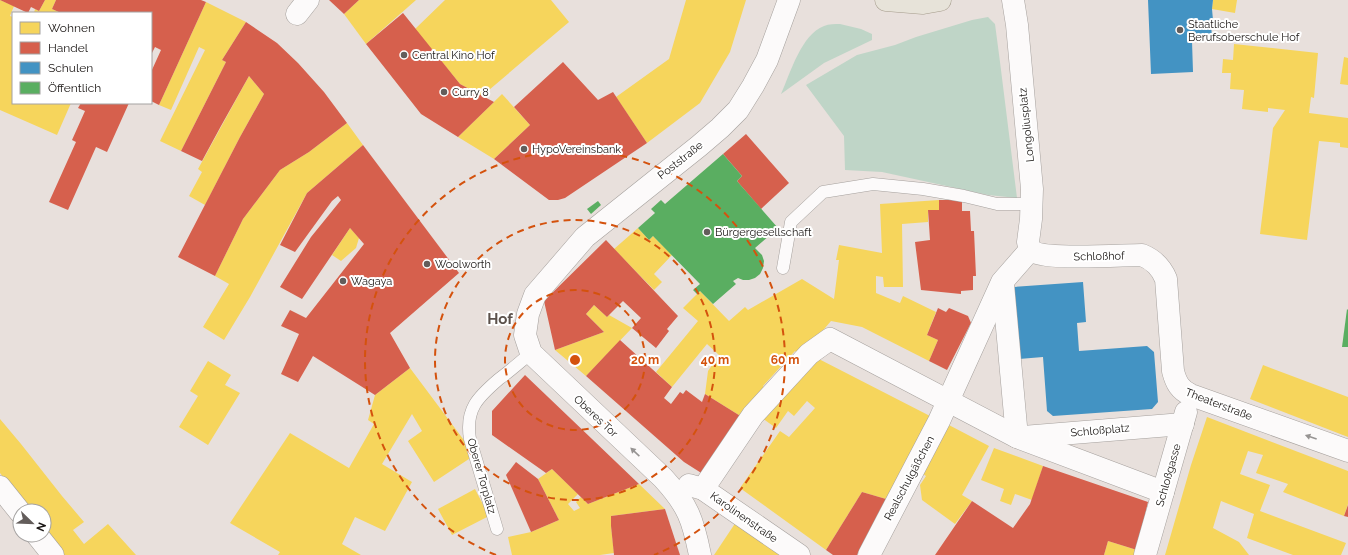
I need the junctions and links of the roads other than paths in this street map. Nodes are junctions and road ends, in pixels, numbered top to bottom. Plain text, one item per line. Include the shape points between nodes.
1 (789, 0) edge
2 (886, 0) edge
3 (940, 0) edge
4 (1013, 0) edge
5 (1032, 204) junction
6 (1030, 250) junction
7 (783, 268) dead end
8 (1162, 271) joint
9 (1002, 282) junction
10 (530, 353) junction
11 (1191, 395) junction
12 (948, 401) junction
13 (1183, 424) junction
14 (1017, 437) junction
15 (1348, 450) edge
16 (663, 478) junction
17 (0, 487) edge
18 (703, 489) junction
19 (1163, 492) junction
20 (13, 503) edge
21 (497, 529) dead end
22 (43, 543) edge
23 (53, 555) edge
24 (700, 555) edge
25 (799, 555) edge
26 (869, 555) edge
27 (1145, 555) edge

1 - 10 street, Poststraße via 767,60 738,110 699,146 585,238 535,294 528,314 526,331
2 - 3 main road via 923,3
4 - 5 street, Longoliusplatz
5 - 6 street, Longoliusplatz via 1028,242
5 - 7 lane via 996,204 923,189 874,184 824,192 791,222
6 - 8 street, Schloßhof via 1040,255 1055,256 1142,255 1154,261
6 - 9 street
8 - 11 street, Theaterstraße via 1168,290 1173,371 1181,390
9 - 12 street
9 - 14 street
16 -> 10 street, Oberes Tor
10 - 21 lane, Oberer Torplatz via 481,394 470,413 470,439
11 - 13 street, Schloßgasse
15 -> 11 street, Theaterstraße
12 - 14 street
12 - 18 street via 830,339 809,354 753,415
12 - 26 street, Realschulgäßchen via 940,421
13 - 14 street, Schloßplatz
13 - 19 street, Schloßgasse
14 - 19 street
16 - 18 street, Karolinenstraße
16 - 24 street, Oberes Tor via 676,492 690,516
17 - 20 street
18 - 25 street, Karolinenstraße
19 - 27 street, Schloßgasse
22 - 23 street

